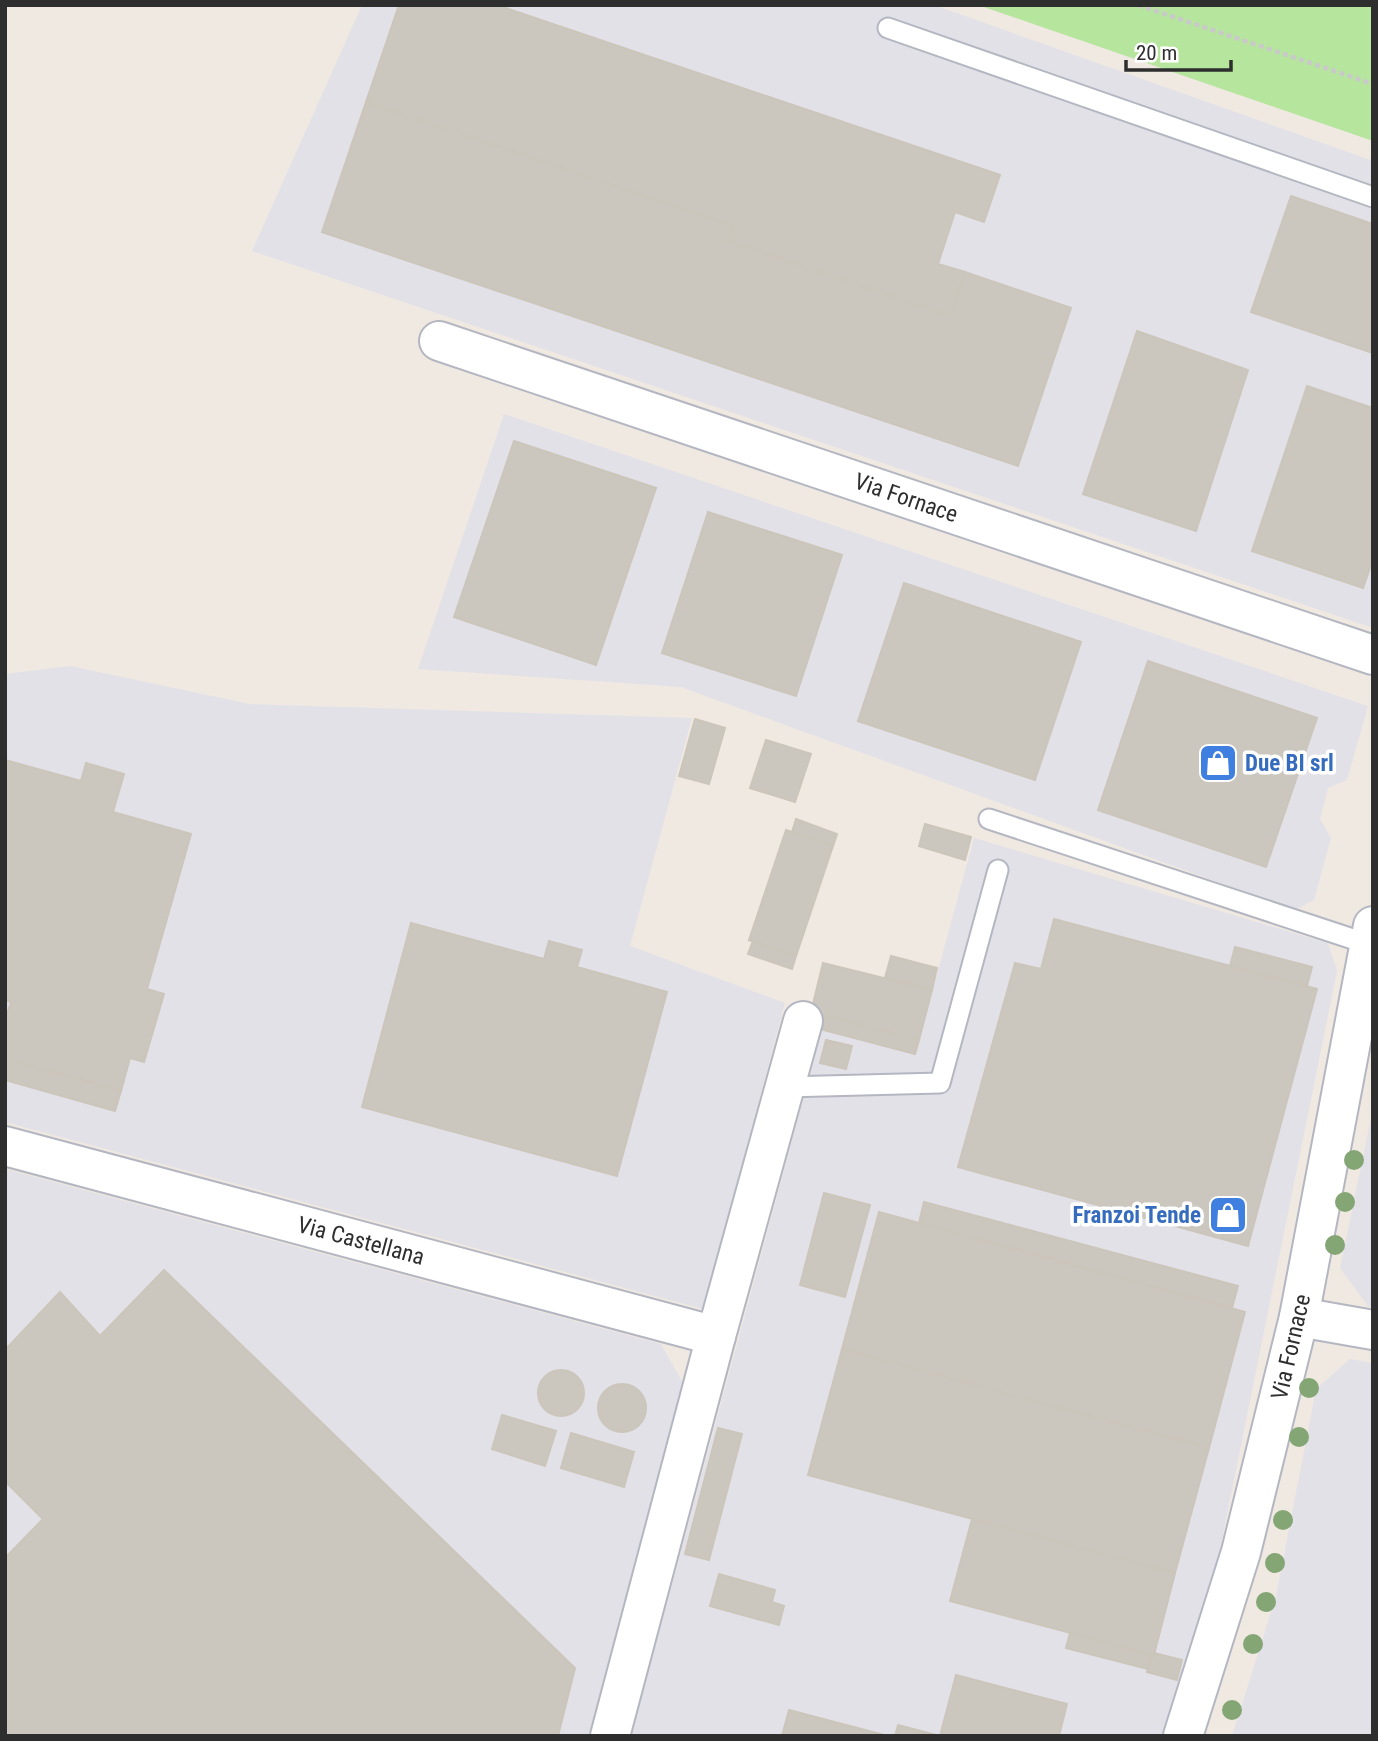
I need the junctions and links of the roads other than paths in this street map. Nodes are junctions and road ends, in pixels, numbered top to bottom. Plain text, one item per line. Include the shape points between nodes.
1 (888, 28) dead end
2 (1373, 197) edge
3 (439, 341) dead end
4 (1373, 655) edge
5 (989, 819) dead end
6 (998, 870) dead end
7 (1370, 943) edge
8 (803, 1021) dead end
9 (785, 1087) junction
10 (5, 1146) edge
11 (1299, 1317) junction
12 (1373, 1330) edge
13 (716, 1336) junction
14 (610, 1736) edge
15 (1182, 1736) edge

1 - 2 lane
3 - 4 street, Via Fornace
5 - 7 lane, Via Fornace
6 - 9 lane via 940,1083
7 - 11 street, Via Fornace
8 - 9 street
9 - 13 street
10 - 13 street, Via Castellana
11 - 12 street
11 - 15 street, Via Fornace via 1241,1552
13 - 14 street

